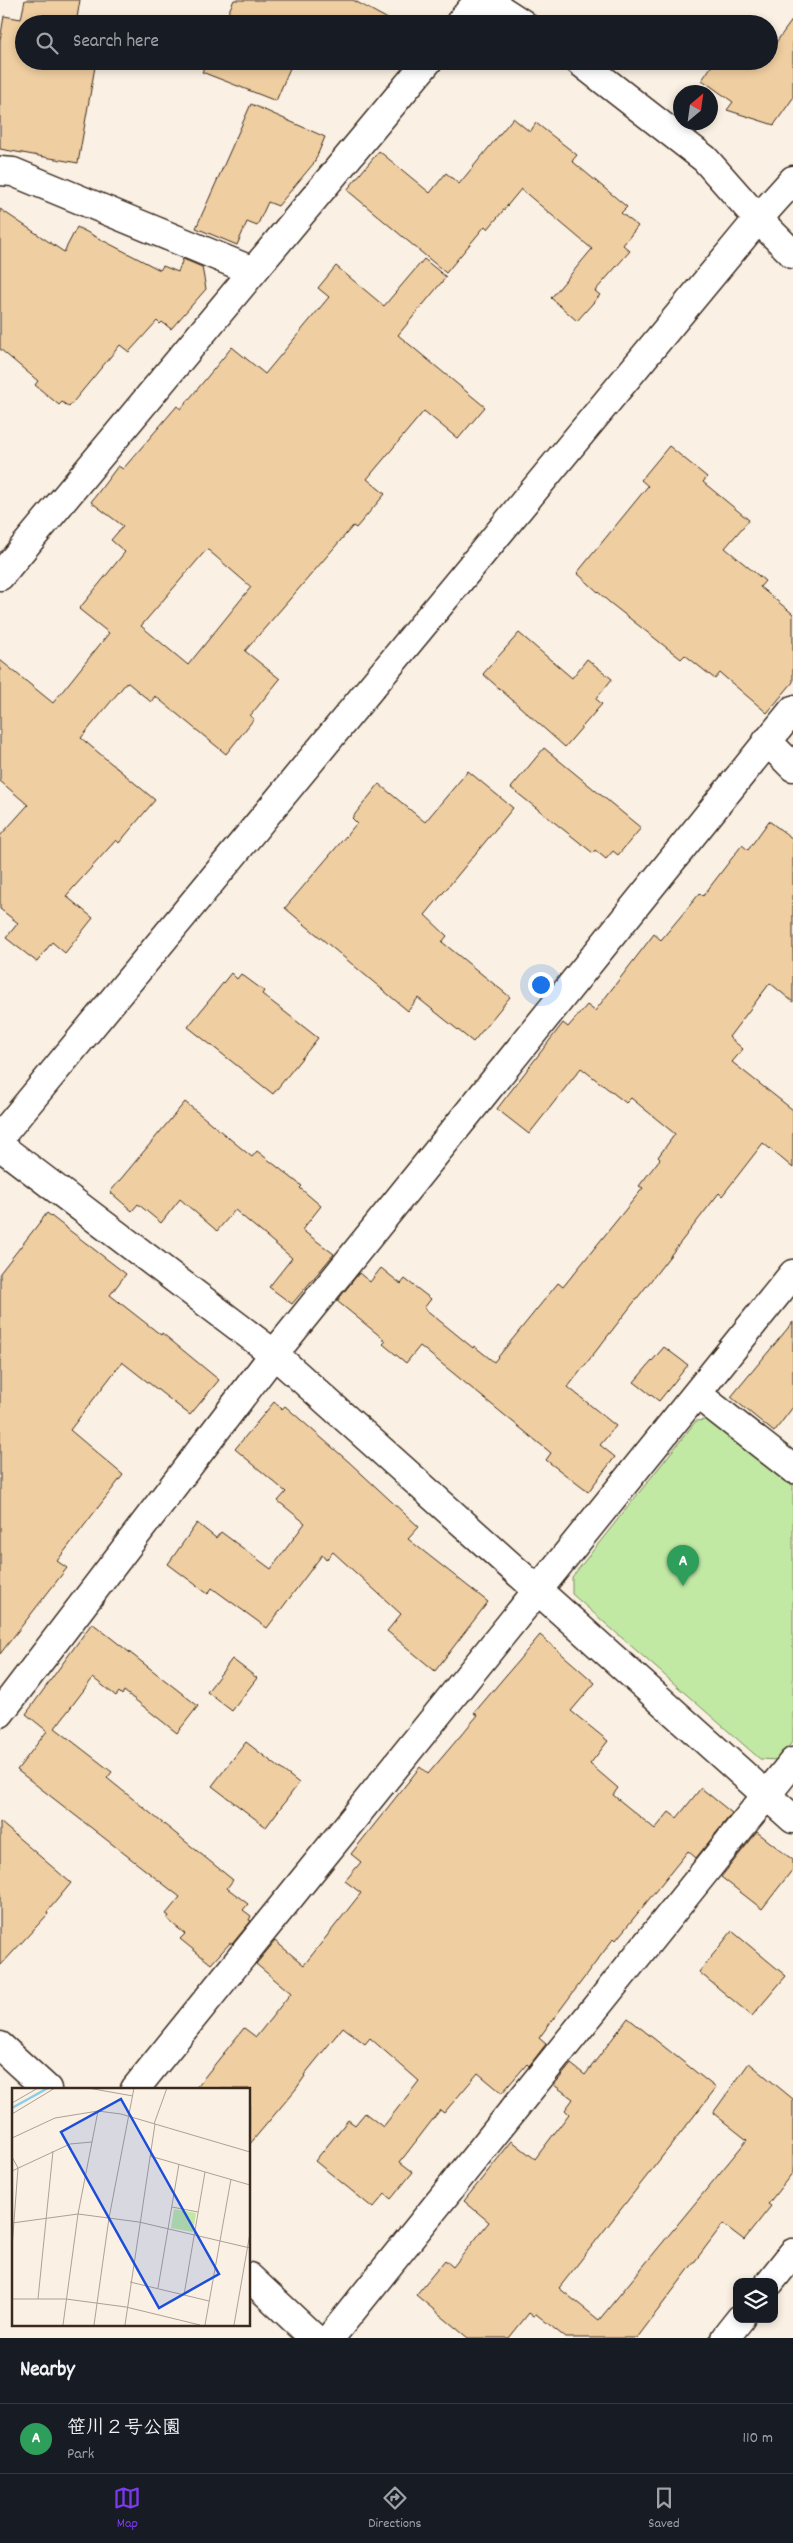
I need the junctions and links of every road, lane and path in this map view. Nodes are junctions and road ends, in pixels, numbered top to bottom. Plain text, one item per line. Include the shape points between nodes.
1 (479, 0) edge
2 (486, 0) edge
3 (466, 15) edge
4 (509, 15) edge
5 (421, 70) edge
6 (591, 70) edge
7 (0, 171) edge
8 (793, 180) edge
9 (758, 219) junction
10 (793, 254) edge
11 (253, 272) junction
12 (0, 576) edge
13 (793, 710) edge
14 (767, 742) junction
15 (793, 768) edge
16 (0, 1137) edge
17 (0, 1146) edge
18 (793, 1274) edge
19 (274, 1354) junction
20 (697, 1394) junction
21 (793, 1470) edge
22 (538, 1590) junction
23 (0, 1712) edge
24 (793, 1762) edge
25 (766, 1796) junction
26 (793, 1820) edge
27 (0, 2046) edge
28 (46, 2088) edge
29 (136, 2088) edge
30 (793, 2253) edge
31 (250, 2278) edge
32 (773, 2278) edge
33 (737, 2323) edge
34 (314, 2338) edge
35 (330, 2338) edge
36 (725, 2338) edge

1 - 3 street
2 - 4 street
5 - 11 street
6 - 9 street via 705,159
7 - 11 street via 13,172
8 - 9 street
9 - 10 street
9 - 16 street
11 - 12 street
13 - 14 street
14 - 15 street
14 - 19 street
17 - 19 street
18 - 20 street
19 - 22 street
19 - 23 street
20 - 21 street
20 - 22 street
22 - 25 street
22 - 29 street
24 - 25 street
25 - 26 street
25 - 35 street
27 - 28 street
30 - 32 street
31 - 34 street
33 - 36 street

